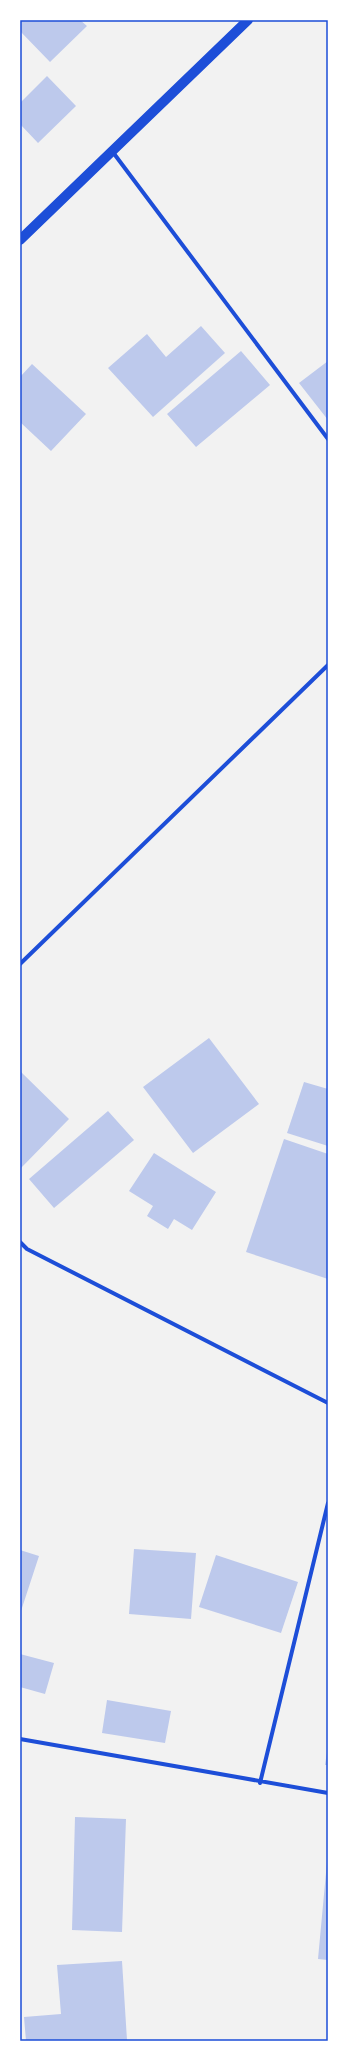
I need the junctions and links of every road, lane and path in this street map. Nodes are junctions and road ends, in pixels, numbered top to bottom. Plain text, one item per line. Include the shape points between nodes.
1 (248, 20) edge
2 (112, 151) junction
3 (20, 240) edge
4 (328, 438) edge
5 (328, 665) edge
6 (20, 964) edge
7 (20, 1242) edge
8 (328, 1402) edge
9 (328, 1503) edge
10 (20, 1739) edge
11 (260, 1782) junction
12 (328, 1793) edge

1 - 2 main road
2 - 3 main road
2 - 4 street
5 - 6 street
7 - 8 street via 27,1248
9 - 11 street
10 - 11 street
11 - 12 street

